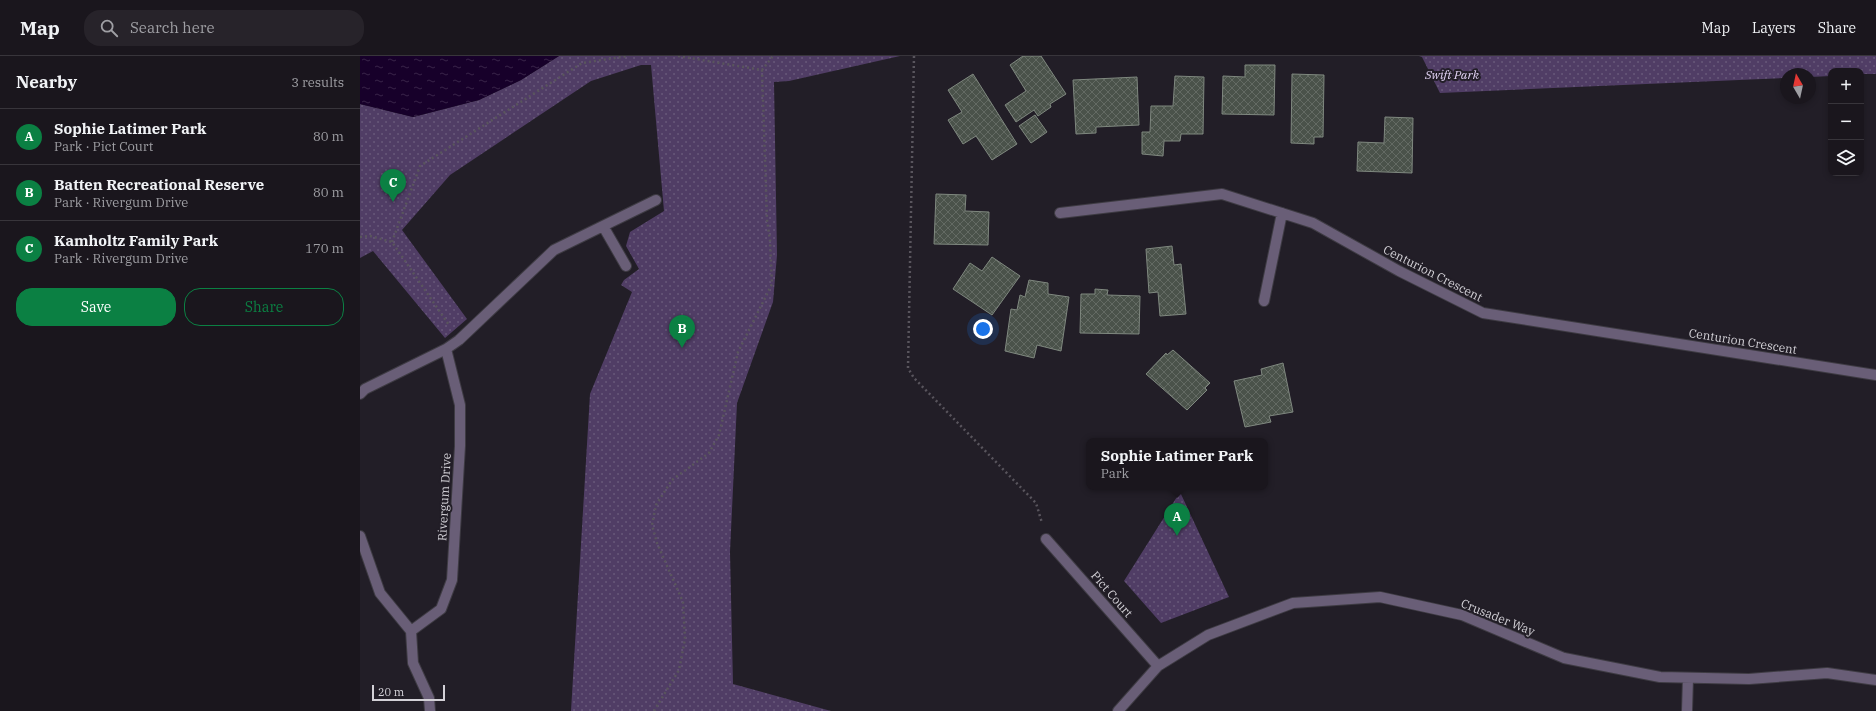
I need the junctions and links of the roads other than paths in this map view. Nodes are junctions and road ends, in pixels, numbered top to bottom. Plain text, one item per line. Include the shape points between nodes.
1 (656, 200) dead end
2 (1060, 213) dead end
3 (1282, 213) junction
4 (603, 226) junction
5 (626, 266) dead end
6 (1264, 301) dead end
7 (446, 349) junction
8 (1876, 375) edge
9 (360, 394) edge
10 (360, 536) edge
11 (1046, 539) road end
12 (411, 631) junction
13 (1158, 666) junction
14 (1688, 678) junction
15 (1876, 680) edge
16 (430, 711) edge
17 (1118, 711) edge
18 (1687, 711) edge

1 - 4 street
2 - 3 street, Centurion Crescent via 1222,194
3 - 6 street
3 - 8 street, Centurion Crescent via 1313,223 1399,271 1483,313
4 - 5 street
4 - 7 street via 554,250 459,340
7 - 9 street via 365,388
7 - 12 street, Rivergum Drive via 460,405 452,580 441,609
10 - 12 street via 380,593
11 - 13 street, Pict Court
12 - 16 street via 413,663 429,698
13 - 14 street, Crusader Way via 1208,635 1293,603 1380,597 1462,615 1564,658 1660,677
13 - 17 street, Crusader Way
14 - 15 street, Crusader Way via 1749,679 1827,674
14 - 18 street

